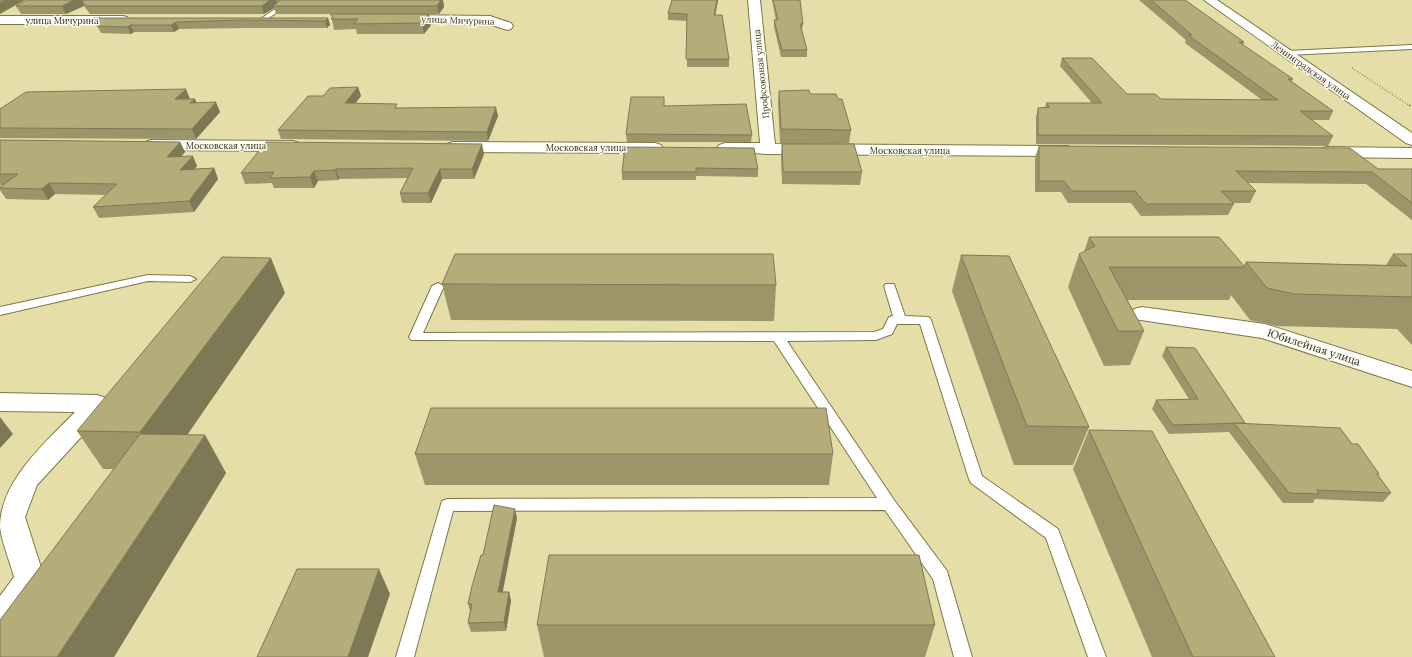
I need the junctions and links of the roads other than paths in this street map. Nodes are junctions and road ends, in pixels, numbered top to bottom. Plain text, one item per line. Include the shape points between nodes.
1 (754, 0) edge
2 (1210, 0) edge
3 (18, 10) edge
4 (279, 14) edge
5 (249, 19) edge
6 (390, 19) edge
7 (0, 20) edge
8 (132, 20) edge
9 (507, 26) dead end
10 (1412, 47) edge
11 (1287, 53) junction
12 (1412, 140) edge
13 (135, 144) edge
14 (309, 146) edge
15 (436, 146) edge
16 (673, 148) edge
17 (713, 148) edge
18 (768, 149) junction
19 (1078, 151) edge
20 (1309, 152) edge
21 (1412, 153) edge
22 (190, 280) dead end
23 (438, 286) dead end
24 (890, 286) dead end
25 (28, 304) junction
26 (0, 306) edge
27 (0, 311) edge
28 (1142, 314) dead end
29 (900, 320) junction
30 (778, 337) junction
31 (1412, 379) edge
32 (0, 402) edge
33 (889, 504) junction
34 (5, 518) edge
35 (0, 620) edge
36 (405, 657) edge
37 (963, 657) edge
38 (1097, 657) edge

1 - 18 street, Профсоюзная улица
2 - 11 street, Ленинградская улица
3 - 7 street
4 - 5 street via 264,19
6 - 9 street, улица Мичурина via 490,20
7 - 8 street, улица Мичурина
10 - 11 lane
11 - 12 street, Ленинградская улица
13 - 14 street, Московская улица
15 - 16 street, Московская улица
17 - 18 street, Московская улица
18 - 19 street, Московская улица
20 - 21 street
22 - 25 lane via 148,278
23 - 30 lane via 415,337
24 - 29 lane
25 - 26 lane
25 - 27 lane
28 - 31 street, Юбилейная улица via 1266,331
29 - 30 lane via 892,320 888,331 876,336
29 - 38 lane via 925,320 976,479 1052,534
30 - 33 lane
32 - 34 street via 97,404 26,480
33 - 36 lane via 447,505
33 - 37 lane via 941,576
34 - 35 street via 30,580

